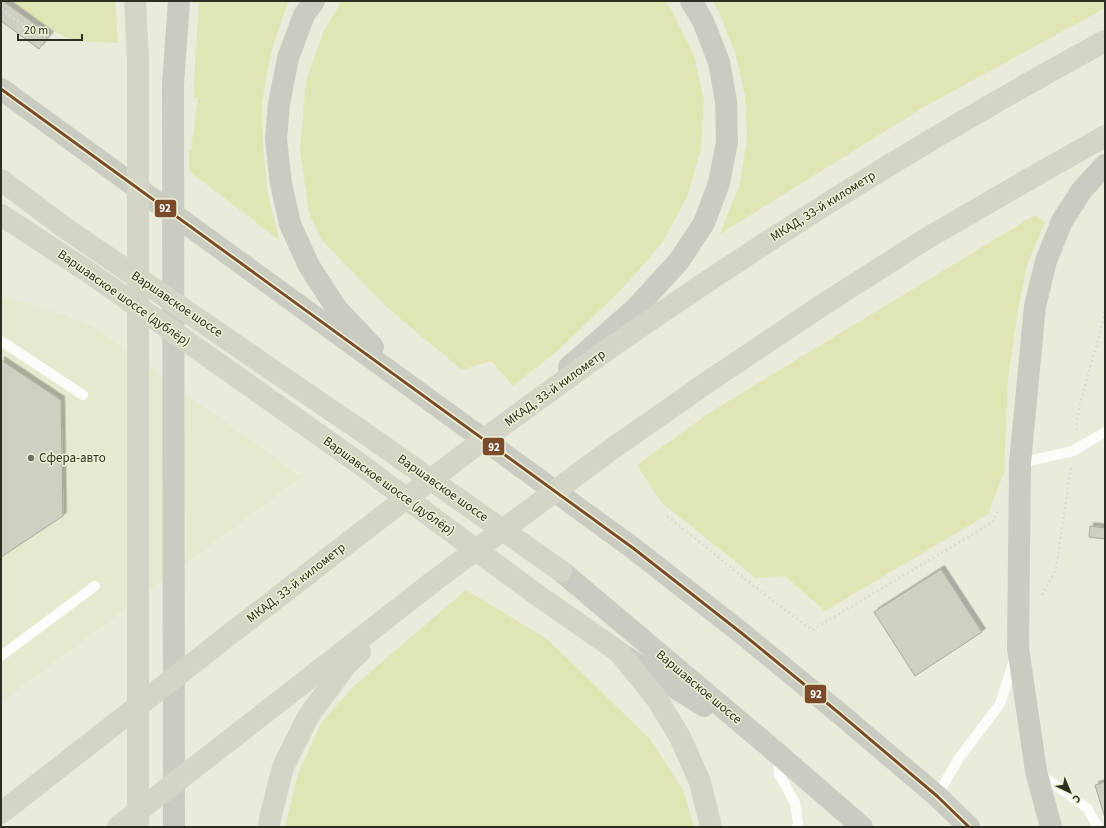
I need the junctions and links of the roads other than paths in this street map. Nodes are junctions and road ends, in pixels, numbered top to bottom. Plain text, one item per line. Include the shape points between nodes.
1 (136, 1) edge
2 (179, 1) edge
3 (314, 1) edge
4 (691, 1) edge
5 (1105, 41) edge
6 (1, 88) edge
7 (1105, 136) edge
8 (1105, 165) edge
9 (1, 180) edge
10 (1, 216) edge
11 (1, 341) edge
12 (83, 396) dead end
13 (426, 398) junction
14 (1105, 432) edge
15 (472, 448) junction
16 (1020, 463) junction
17 (561, 571) joint
18 (434, 581) junction
19 (95, 586) dead end
20 (1018, 648) junction
21 (618, 652) junction
22 (1, 656) edge
23 (778, 754) junction
24 (1036, 771) junction
25 (937, 796) junction
26 (1, 813) edge
27 (118, 827) edge
28 (138, 827) edge
29 (174, 827) edge
30 (269, 827) edge
31 (711, 827) edge
32 (797, 827) edge
33 (862, 827) edge
34 (969, 827) edge
35 (1051, 827) edge
36 (1098, 827) edge

1 - 28 highway
2 - 29 main road via 173,84
3 - 13 main road via 304,15 288,58 279,104 276,139 280,184 290,224 309,266 337,309 381,356
4 - 15 main road via 703,21 719,62 726,101 727,142 719,183 704,223 679,261 636,308
5 - 15 highway, МКАД, 33-й километр via 881,169 776,236 664,310
6 - 13 main road
7 - 18 highway via 924,240 814,310 609,451
8 - 16 main road via 1082,190 1062,221 1046,261 1035,306
9 - 17 highway, Варшавское шоссе via 65,228 373,438
10 - 21 highway, Варшавское шоссе (дублёр) via 90,273 349,456
11 - 12 lane
13 - 25 main road via 633,548 744,635
14 - 16 lane via 1073,451
15 - 26 highway, МКАД, 33-й километр
16 - 20 main road
17 - 23 main road, Варшавское шоссе
18 - 27 highway
18 - 30 highway via 347,664 309,715 283,767
19 - 22 lane
20 - 24 main road
20 - 25 lane via 1000,704 959,758
21 - 23 main road, Варшавское шоссе (дублёр)
21 - 31 highway via 657,699 680,738 700,782
23 - 32 lane via 779,774 795,803
23 - 33 main road, Варшавское шоссе
24 - 35 main road
24 - 36 lane via 1087,808
25 - 34 main road

